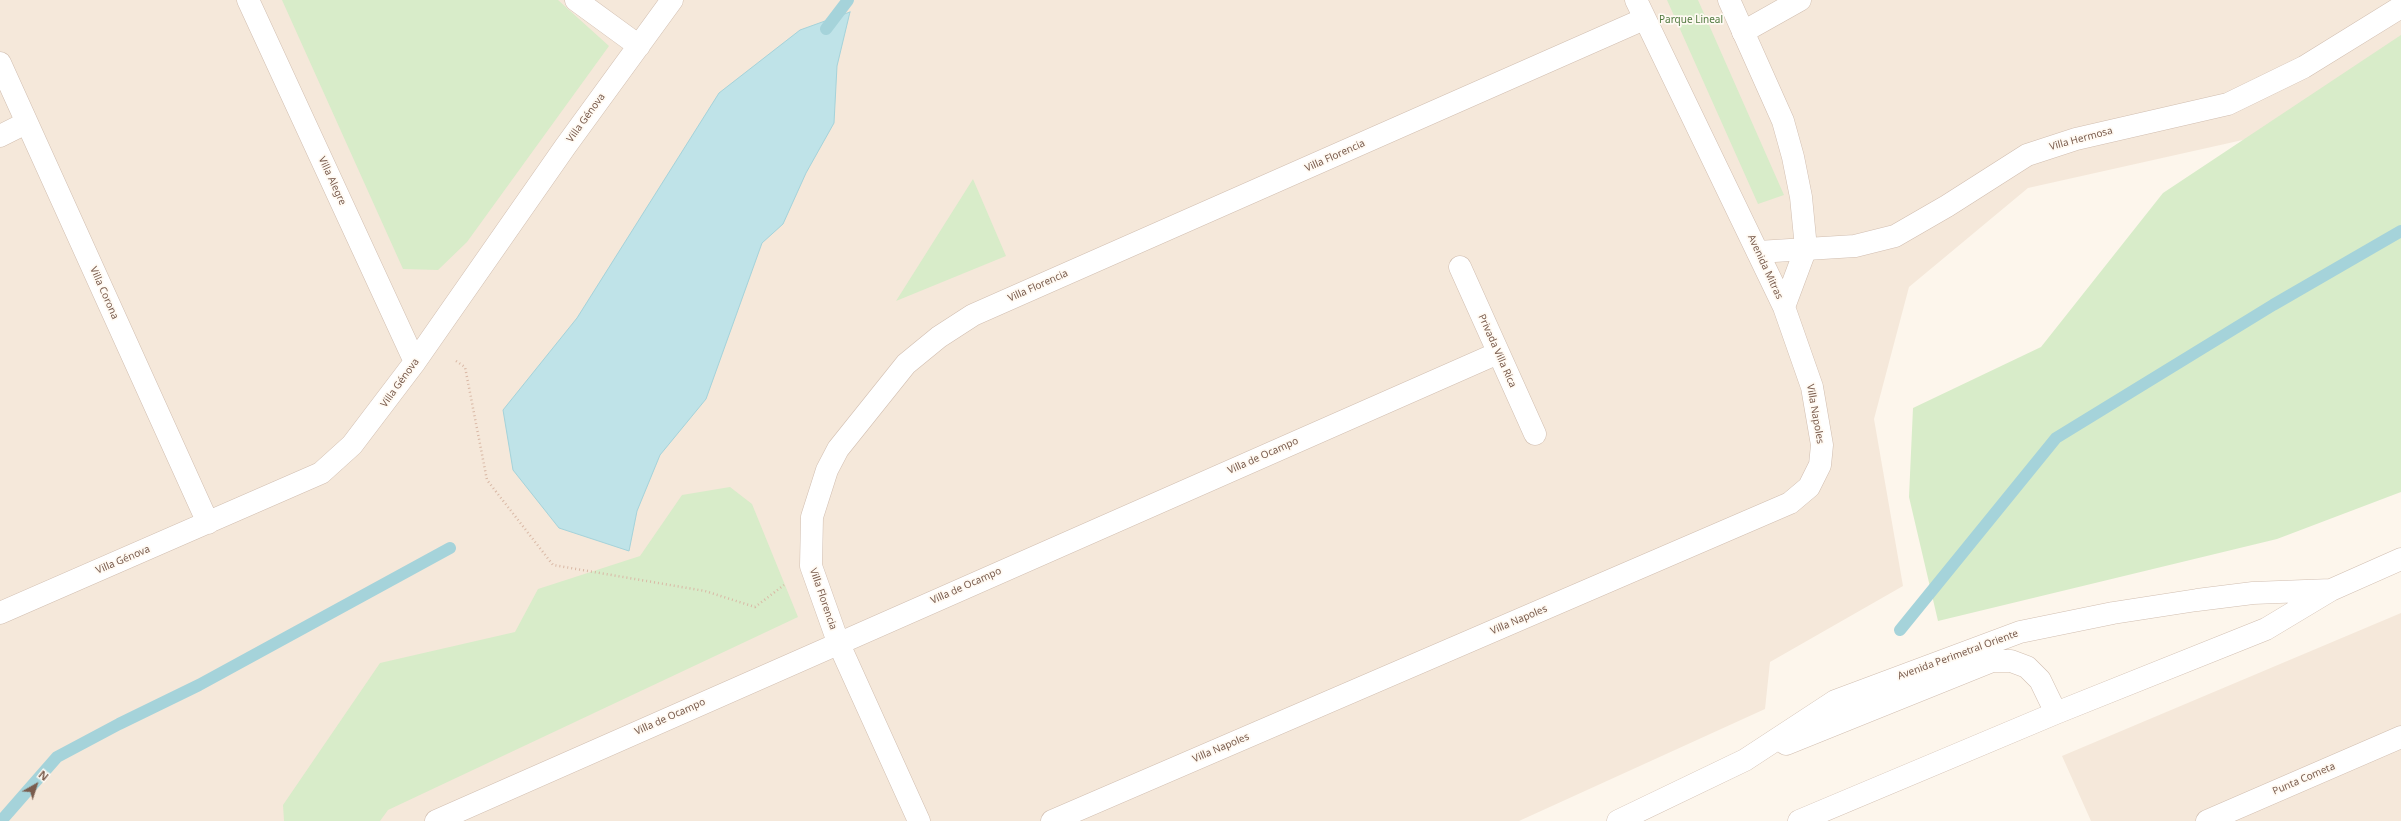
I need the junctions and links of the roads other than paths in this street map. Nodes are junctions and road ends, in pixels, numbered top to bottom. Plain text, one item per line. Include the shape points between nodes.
1 (248, 0) edge
2 (576, 0) edge
3 (672, 0) edge
4 (1729, 0) edge
5 (1800, 0) edge
6 (2401, 8) edge
7 (1640, 10) edge
8 (1743, 32) junction
9 (639, 46) junction
10 (0, 63) edge
11 (26, 123) junction
12 (0, 136) edge
13 (1806, 248) junction
14 (1758, 252) junction
15 (1460, 267) dead end
16 (1784, 307) junction
17 (1498, 353) junction
18 (415, 362) junction
19 (1534, 434) dead end
20 (208, 523) junction
21 (2401, 559) edge
22 (2331, 590) junction
23 (0, 613) edge
24 (838, 642) junction
25 (2056, 713) junction
26 (2401, 737) edge
27 (1745, 760) junction
28 (436, 821) edge
29 (919, 821) edge
30 (1052, 821) edge
31 (1618, 821) edge
32 (1799, 821) edge
33 (2207, 821) edge

1 - 18 street, Villa Alegre
2 - 9 street
3 - 9 street, Villa Génova
4 - 8 street, Avenida Mitras
5 - 8 street
6 - 13 street, Villa Hermosa via 2304,67 2228,104 2076,139 2027,155 1895,236 1855,246
7 - 14 street, Avenida Mitras
7 - 24 street, Villa Florencia via 973,315 939,336 906,364 838,449 819,490 812,516 811,566
8 - 13 street, Avenida Mitras via 1783,121 1794,157 1802,197
9 - 18 street, Villa Génova
10 - 11 street, Villa Corona
11 - 12 street
11 - 20 street, Villa Corona
13 - 14 street, Villa Hermosa
13 - 16 street, Avenida Mitras
14 - 16 street, Avenida Mitras
15 - 17 street, Privada Villa Rica
16 - 30 street, Villa Napoles via 1812,387 1822,445 1820,465 1809,487 1790,503
17 - 19 street, Privada Villa Rica
17 - 24 street, Villa de Ocampo
18 - 20 street, Villa Génova via 352,445 321,473
20 - 23 street, Villa Génova
21 - 22 street, Avenida Perimetral Oriente
22 - 25 street, Avenida Perimetral Oriente via 2266,629
22 - 27 street, Avenida Perimetral Oriente via 2253,593 2197,600 2113,613 2020,632 1835,701
24 - 28 street, Villa de Ocampo
24 - 29 street, Villa Florencia
25 - 27 street via 2040,680 2027,667 2011,661 1992,661
25 - 32 street, Avenida Perimetral Oriente
26 - 33 street, Punta Cometa
27 - 31 street, Avenida Perimetral Oriente

